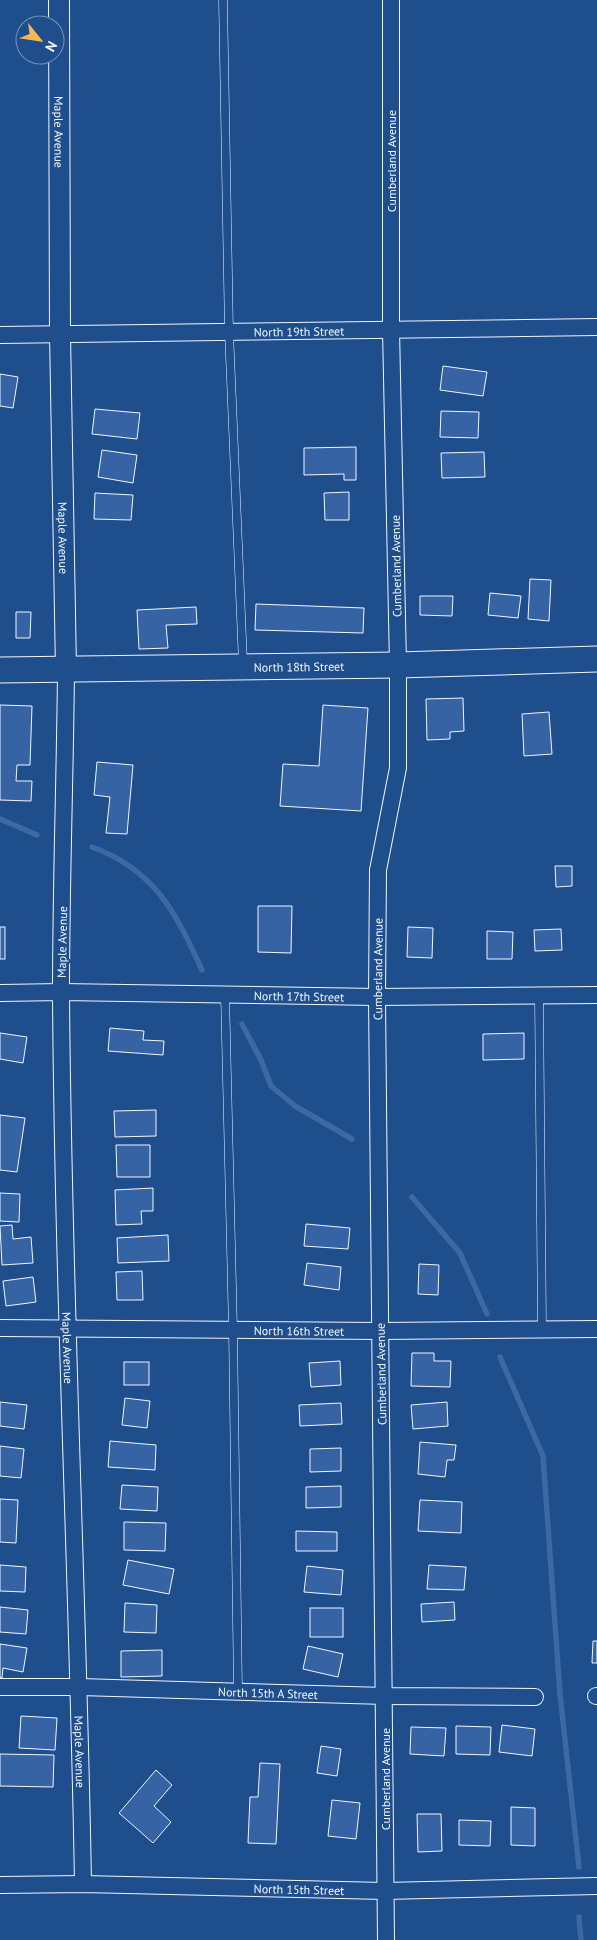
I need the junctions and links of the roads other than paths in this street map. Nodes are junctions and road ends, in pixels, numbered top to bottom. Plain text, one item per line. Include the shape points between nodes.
1 (59, 0) edge
2 (223, 0) edge
3 (391, 0) edge
4 (597, 327) edge
5 (391, 330) junction
6 (229, 332) junction
7 (60, 334) junction
8 (0, 335) edge
9 (597, 659) edge
10 (398, 665) junction
11 (243, 668) junction
12 (0, 670) edge
13 (66, 670) junction
14 (0, 992) edge
15 (61, 992) junction
16 (224, 994) junction
17 (597, 995) edge
18 (539, 996) junction
19 (377, 997) junction
20 (0, 1328) edge
21 (67, 1328) junction
22 (542, 1329) junction
23 (597, 1329) edge
24 (232, 1330) junction
25 (381, 1331) junction
26 (80, 1686) junction
27 (0, 1687) edge
28 (238, 1691) junction
29 (385, 1696) junction
30 (535, 1696) dead end
31 (83, 1884) junction
32 (0, 1885) edge
33 (597, 1886) edge
34 (385, 1891) junction
35 (386, 1940) edge

1 - 7 street, Maple Avenue
2 - 6 lane
3 - 5 street, Cumberland Avenue
4 - 5 street, North 19th Street
5 - 6 street, North 19th Street
5 - 10 street, Cumberland Avenue
6 - 7 street, North 19th Street
6 - 11 lane
7 - 8 street, North 19th Street
7 - 13 street, Maple Avenue
9 - 10 main road, North 18th Street
10 - 11 main road, North 18th Street
10 - 19 street, Cumberland Avenue via 398,768 378,870
11 - 13 main road, North 18th Street
12 - 13 main road, North 18th Street
13 - 15 street, Maple Avenue
14 - 15 street, North 17th Street
15 - 16 street, North 17th Street
15 - 21 street, Maple Avenue
16 - 19 street, North 17th Street
16 - 24 lane
17 - 18 street, North 17th Street
18 - 19 street, North 17th Street
18 - 22 lane
19 - 25 street, Cumberland Avenue
20 - 21 street, North 16th Street
21 - 24 street, North 16th Street
21 - 26 street, Maple Avenue
22 - 23 street, North 16th Street
22 - 25 street, North 16th Street
24 - 25 street, North 16th Street
24 - 28 lane
25 - 29 street, Cumberland Avenue
26 - 27 street, North 15th A Street
26 - 28 street, North 15th A Street
26 - 31 street, Maple Avenue
28 - 29 street, North 15th A Street
29 - 30 street, North 15th A Street
29 - 34 street, Cumberland Avenue
31 - 32 street, North 15th Street
31 - 34 street, North 15th Street
33 - 34 street, North 15th Street
34 - 35 street, Cumberland Avenue

